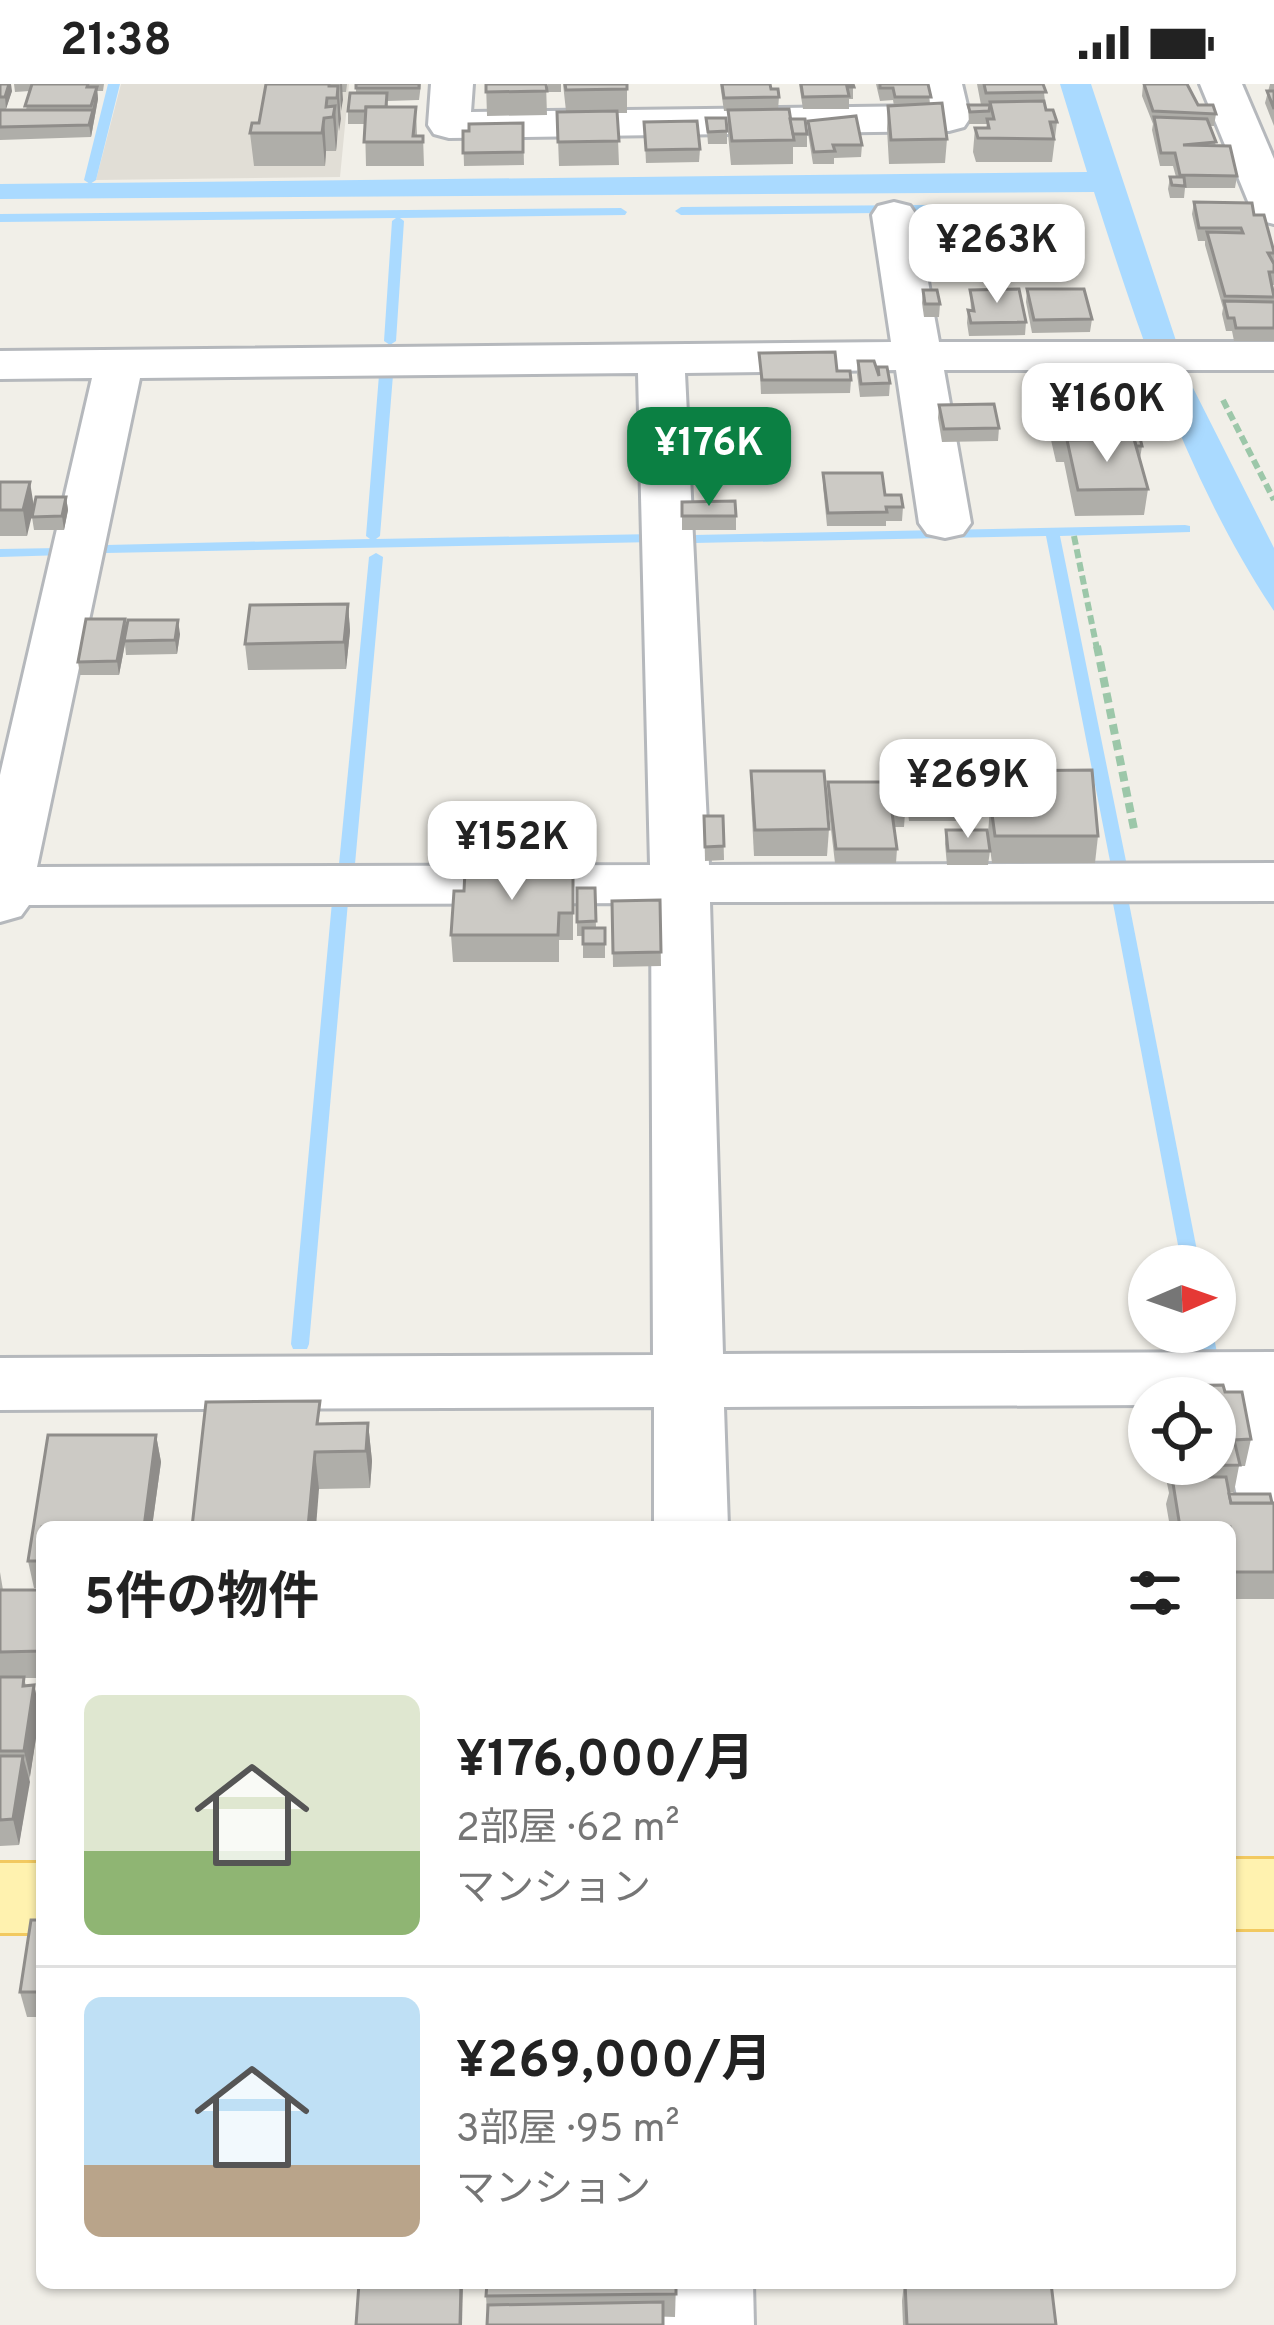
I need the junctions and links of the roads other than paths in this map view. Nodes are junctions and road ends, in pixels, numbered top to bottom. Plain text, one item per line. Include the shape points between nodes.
1 (452, 84) edge
2 (941, 84) edge
3 (1221, 84) edge
4 (1264, 166) edge
5 (1274, 211) edge
6 (894, 215) dead end
7 (917, 356) junction
8 (1274, 356) edge
9 (661, 359) junction
10 (119, 363) junction
11 (0, 364) edge
12 (945, 523) dead end
13 (680, 882) junction
14 (1274, 882) edge
15 (1, 892) edge
16 (1261, 1378) edge
17 (688, 1381) junction
18 (0, 1384) edge
19 (1274, 1500) edge
20 (691, 1521) edge
21 (1236, 1894) edge
22 (1274, 1894) edge
23 (0, 1898) edge
24 (36, 1898) edge
25 (708, 2289) edge
26 (709, 2325) edge

1 - 2 street via 449,125 949,118
3 - 4 street
4 - 5 street
6 - 7 street
7 - 8 street
7 - 9 street
7 - 12 street
9 - 10 street
9 - 13 street
10 - 11 street
10 - 15 street
13 - 14 street
13 - 15 street
13 - 17 street
16 - 17 street
16 - 19 street
17 - 18 street
17 - 20 street
21 - 22 main road
23 - 24 main road
25 - 26 street

